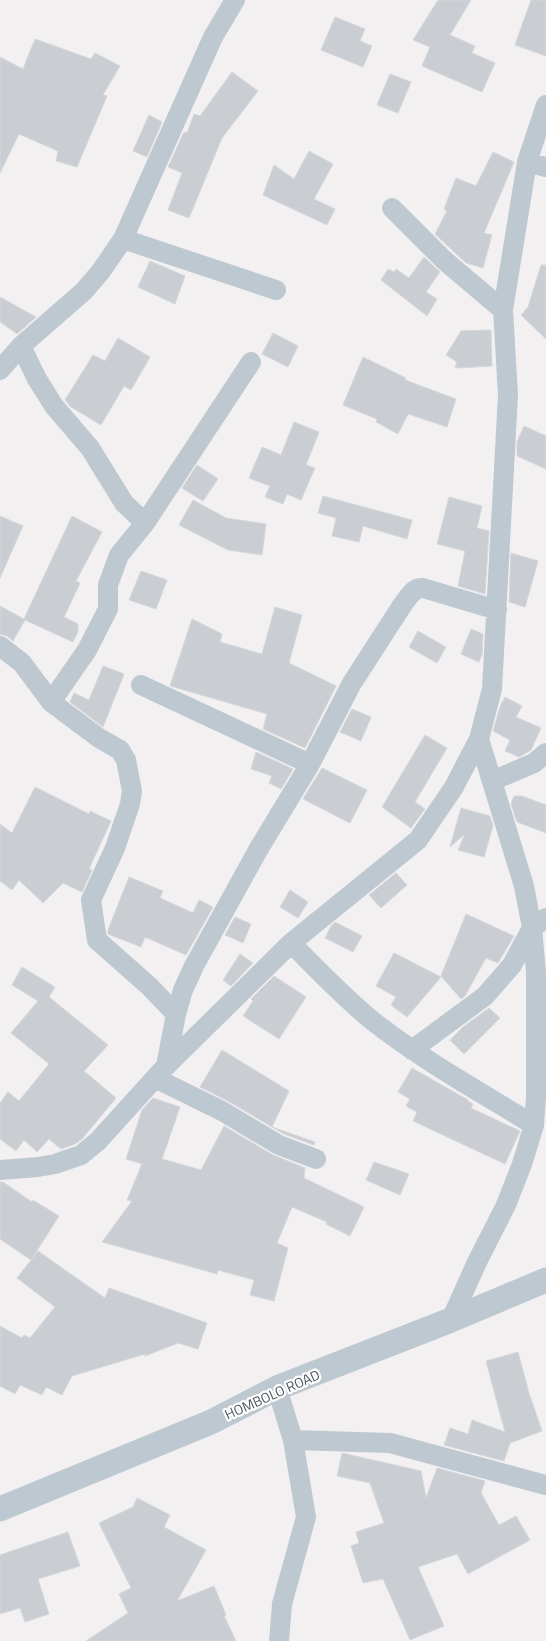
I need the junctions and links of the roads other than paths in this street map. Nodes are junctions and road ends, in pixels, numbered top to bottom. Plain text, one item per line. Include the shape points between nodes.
1 (235, 0) edge
2 (546, 105) edge
3 (537, 164) edge
4 (392, 208) dead end
5 (123, 239) junction
6 (276, 290) dead end
7 (504, 310) junction
8 (21, 346) junction
9 (250, 362) dead end
10 (0, 370) edge
11 (145, 524) junction
12 (497, 610) junction
13 (0, 646) edge
14 (141, 685) dead end
15 (51, 702) junction
16 (479, 739) junction
17 (546, 753) edge
18 (310, 764) junction
19 (492, 781) junction
20 (539, 923) edge
21 (292, 943) junction
22 (176, 1014) junction
23 (412, 1050) junction
24 (160, 1072) junction
25 (534, 1125) junction
26 (316, 1159) dead end
27 (0, 1170) edge
28 (546, 1280) edge
29 (451, 1320) junction
30 (277, 1388) junction
31 (293, 1440) junction
32 (546, 1485) edge
33 (0, 1509) edge
34 (279, 1641) edge

1 - 5 street via 213,37
2 - 3 street
3 - 7 street
4 - 7 street via 444,260
5 - 6 street
5 - 8 street via 84,291
7 - 12 street via 508,395
8 - 10 street
8 - 11 street via 54,406 90,448 124,503
9 - 11 street
11 - 15 street via 119,555 108,585 108,609 87,650
12 - 16 street via 492,689
12 - 18 street via 423,588 412,592 352,683
13 - 15 street via 22,663
14 - 18 street
15 - 22 street via 120,750 126,760 132,791 130,804 91,900 97,940
16 - 19 street
16 - 21 street via 454,787 418,840
17 - 19 street via 534,763
18 - 22 street via 194,966
19 - 20 street via 524,886
20 - 23 street via 512,965 485,996
20 - 25 street
21 - 23 street via 337,990
21 - 24 street
22 - 24 street
23 - 25 street
24 - 26 street via 279,1145
24 - 27 street via 98,1141 81,1154 38,1168
25 - 29 street via 506,1205
28 - 29 street, HOMBOLO ROAD
29 - 30 street, HOMBOLO ROAD
30 - 31 street
30 - 33 street, HOMBOLO ROAD via 211,1422
31 - 32 street via 390,1443
31 - 34 street via 306,1518 283,1597

